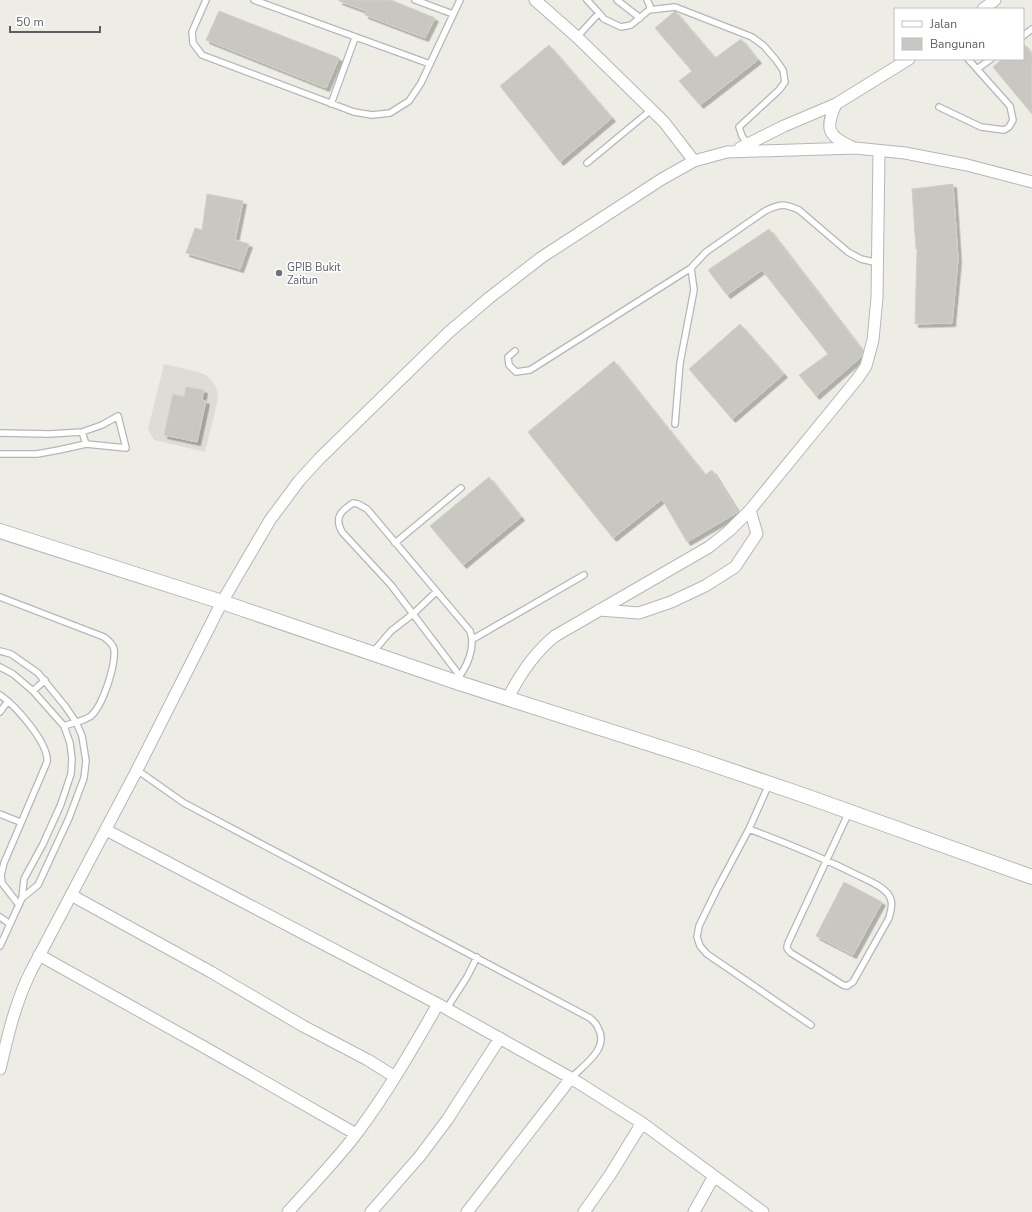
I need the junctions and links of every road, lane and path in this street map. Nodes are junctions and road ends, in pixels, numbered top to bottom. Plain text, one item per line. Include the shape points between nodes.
1 (206, 0) edge
2 (254, 0) edge
3 (415, 0) edge
4 (460, 0) edge
5 (535, 0) edge
6 (587, 0) edge
7 (617, 0) edge
8 (647, 0) edge
9 (995, 0) edge
10 (984, 8) edge
11 (649, 10) junction
12 (599, 13) junction
13 (454, 14) junction
14 (640, 18) junction
15 (1032, 29) edge
16 (1024, 35) edge
17 (577, 37) junction
18 (355, 38) junction
19 (907, 60) edge
20 (969, 60) edge
21 (990, 60) edge
22 (430, 64) junction
23 (977, 69) junction
24 (331, 104) junction
25 (836, 104) junction
26 (938, 107) dead end
27 (651, 110) junction
28 (748, 145) junction
29 (855, 148) junction
30 (879, 150) junction
31 (734, 151) junction
32 (694, 161) junction
33 (587, 163) dead end
34 (1032, 182) edge
35 (878, 263) junction
36 (691, 268) junction
37 (515, 350) dead end
38 (674, 424) dead end
39 (82, 432) junction
40 (0, 433) edge
41 (86, 444) junction
42 (0, 454) edge
43 (461, 488) dead end
44 (750, 510) junction
45 (0, 531) edge
46 (395, 543) junction
47 (584, 575) dead end
48 (436, 592) junction
49 (0, 597) edge
50 (222, 602) junction
51 (599, 610) junction
52 (413, 614) junction
53 (473, 639) junction
54 (0, 651) edge
55 (372, 652) junction
56 (0, 667) edge
57 (458, 679) junction
58 (44, 680) junction
59 (33, 691) junction
60 (0, 695) edge
61 (508, 698) junction
62 (8, 701) junction
63 (0, 712) edge
64 (76, 722) junction
65 (64, 726) junction
66 (137, 770) junction
67 (769, 784) junction
68 (849, 812) junction
69 (0, 814) edge
70 (20, 822) junction
71 (749, 829) junction
72 (106, 830) junction
73 (828, 860) junction
74 (1032, 877) edge
75 (71, 895) junction
76 (22, 898) junction
77 (19, 906) junction
78 (0, 917) edge
79 (10, 924) junction
80 (0, 946) edge
81 (39, 955) junction
82 (477, 957) junction
83 (442, 1006) junction
84 (811, 1025) dead end
85 (500, 1038) junction
86 (0, 1069) edge
87 (395, 1077) junction
88 (571, 1078) junction
89 (642, 1123) junction
90 (356, 1134) junction
91 (714, 1176) junction
92 (288, 1212) edge
93 (371, 1212) edge
94 (467, 1212) edge
95 (584, 1212) edge
96 (694, 1212) edge
97 (763, 1212) edge

1 - 24 lane via 192,32 193,43 202,55
2 - 18 lane
3 - 13 lane
4 - 13 lane
5 - 17 street
6 - 12 lane
7 - 14 lane
8 - 11 lane
9 - 10 street
11 - 14 lane
11 - 28 lane via 675,7 752,37 776,60 783,70 785,82 739,127
12 - 14 lane via 604,19 621,27 631,25
12 - 17 lane
13 - 22 lane
15 - 16 lane
17 - 27 street
18 - 22 lane
18 - 24 lane
19 - 25 street
20 - 23 lane
21 - 23 lane
22 - 24 lane via 409,101 390,113 372,115
23 - 26 lane via 1010,106 1013,120 1010,127 1004,130 981,127
25 - 28 street via 784,126
25 - 29 street via 829,118 831,134
27 - 32 street via 664,122
27 - 33 lane
28 - 31 street
29 - 30 street
29 - 31 street
30 - 34 street via 967,165
30 - 35 street
31 - 32 street
32 - 50 street via 542,257 449,332 299,481 260,536
35 - 36 lane via 854,256 799,210 783,205 765,211 706,252
35 - 44 street via 873,340 866,366
36 - 37 lane via 530,370 516,372 510,365 508,356
36 - 38 lane via 694,290 680,362
39 - 40 lane
39 - 41 lane
39 - 41 lane via 118,416 126,448
41 - 42 lane via 37,454
43 - 46 lane
44 - 51 street via 709,547
44 - 51 street via 757,534 734,567 706,586 639,613
45 - 50 street
46 - 48 lane
46 - 52 lane via 367,509 358,504 345,508 340,515 338,520 342,532 391,585
47 - 53 lane
48 - 52 lane
48 - 53 lane via 470,631
49 - 64 lane via 104,637 112,645 112,667 99,707 90,717
50 - 55 street
50 - 66 street
51 - 61 street via 543,646 531,659
52 - 55 lane via 391,631
52 - 57 lane
53 - 57 lane via 468,660
54 - 58 lane via 11,654 25,663
55 - 57 street
56 - 59 lane
57 - 61 street
58 - 59 lane
58 - 64 lane
59 - 65 lane
60 - 62 lane
61 - 67 street
62 - 63 lane
62 - 70 lane via 41,742 47,757
64 - 65 lane
64 - 76 lane via 82,736 86,761 84,778 69,818 38,885
65 - 76 lane via 70,743 71,774 61,804 24,879
66 - 72 street
66 - 82 lane via 184,803
67 - 68 street
67 - 71 lane
68 - 73 lane
68 - 74 street
69 - 70 lane
70 - 77 lane via 1,875 5,887
71 - 73 lane
71 - 84 lane via 699,926 697,937 707,954
72 - 75 street
72 - 83 street
73 - 73 lane via 877,885 892,902 889,918 852,982 846,986 791,953 787,947
75 - 81 street
75 - 87 street
76 - 77 lane
77 - 79 lane
78 - 79 lane
79 - 80 lane
81 - 86 street via 12,1017
81 - 90 street
82 - 83 lane via 467,978
82 - 88 lane via 590,1018 598,1028 602,1038 598,1049
83 - 85 street
83 - 87 street
85 - 88 street
85 - 93 street via 447,1120 420,1156
87 - 90 street
88 - 89 street
88 - 94 street
89 - 91 street
89 - 95 street
90 - 92 street
91 - 96 street
91 - 97 street

